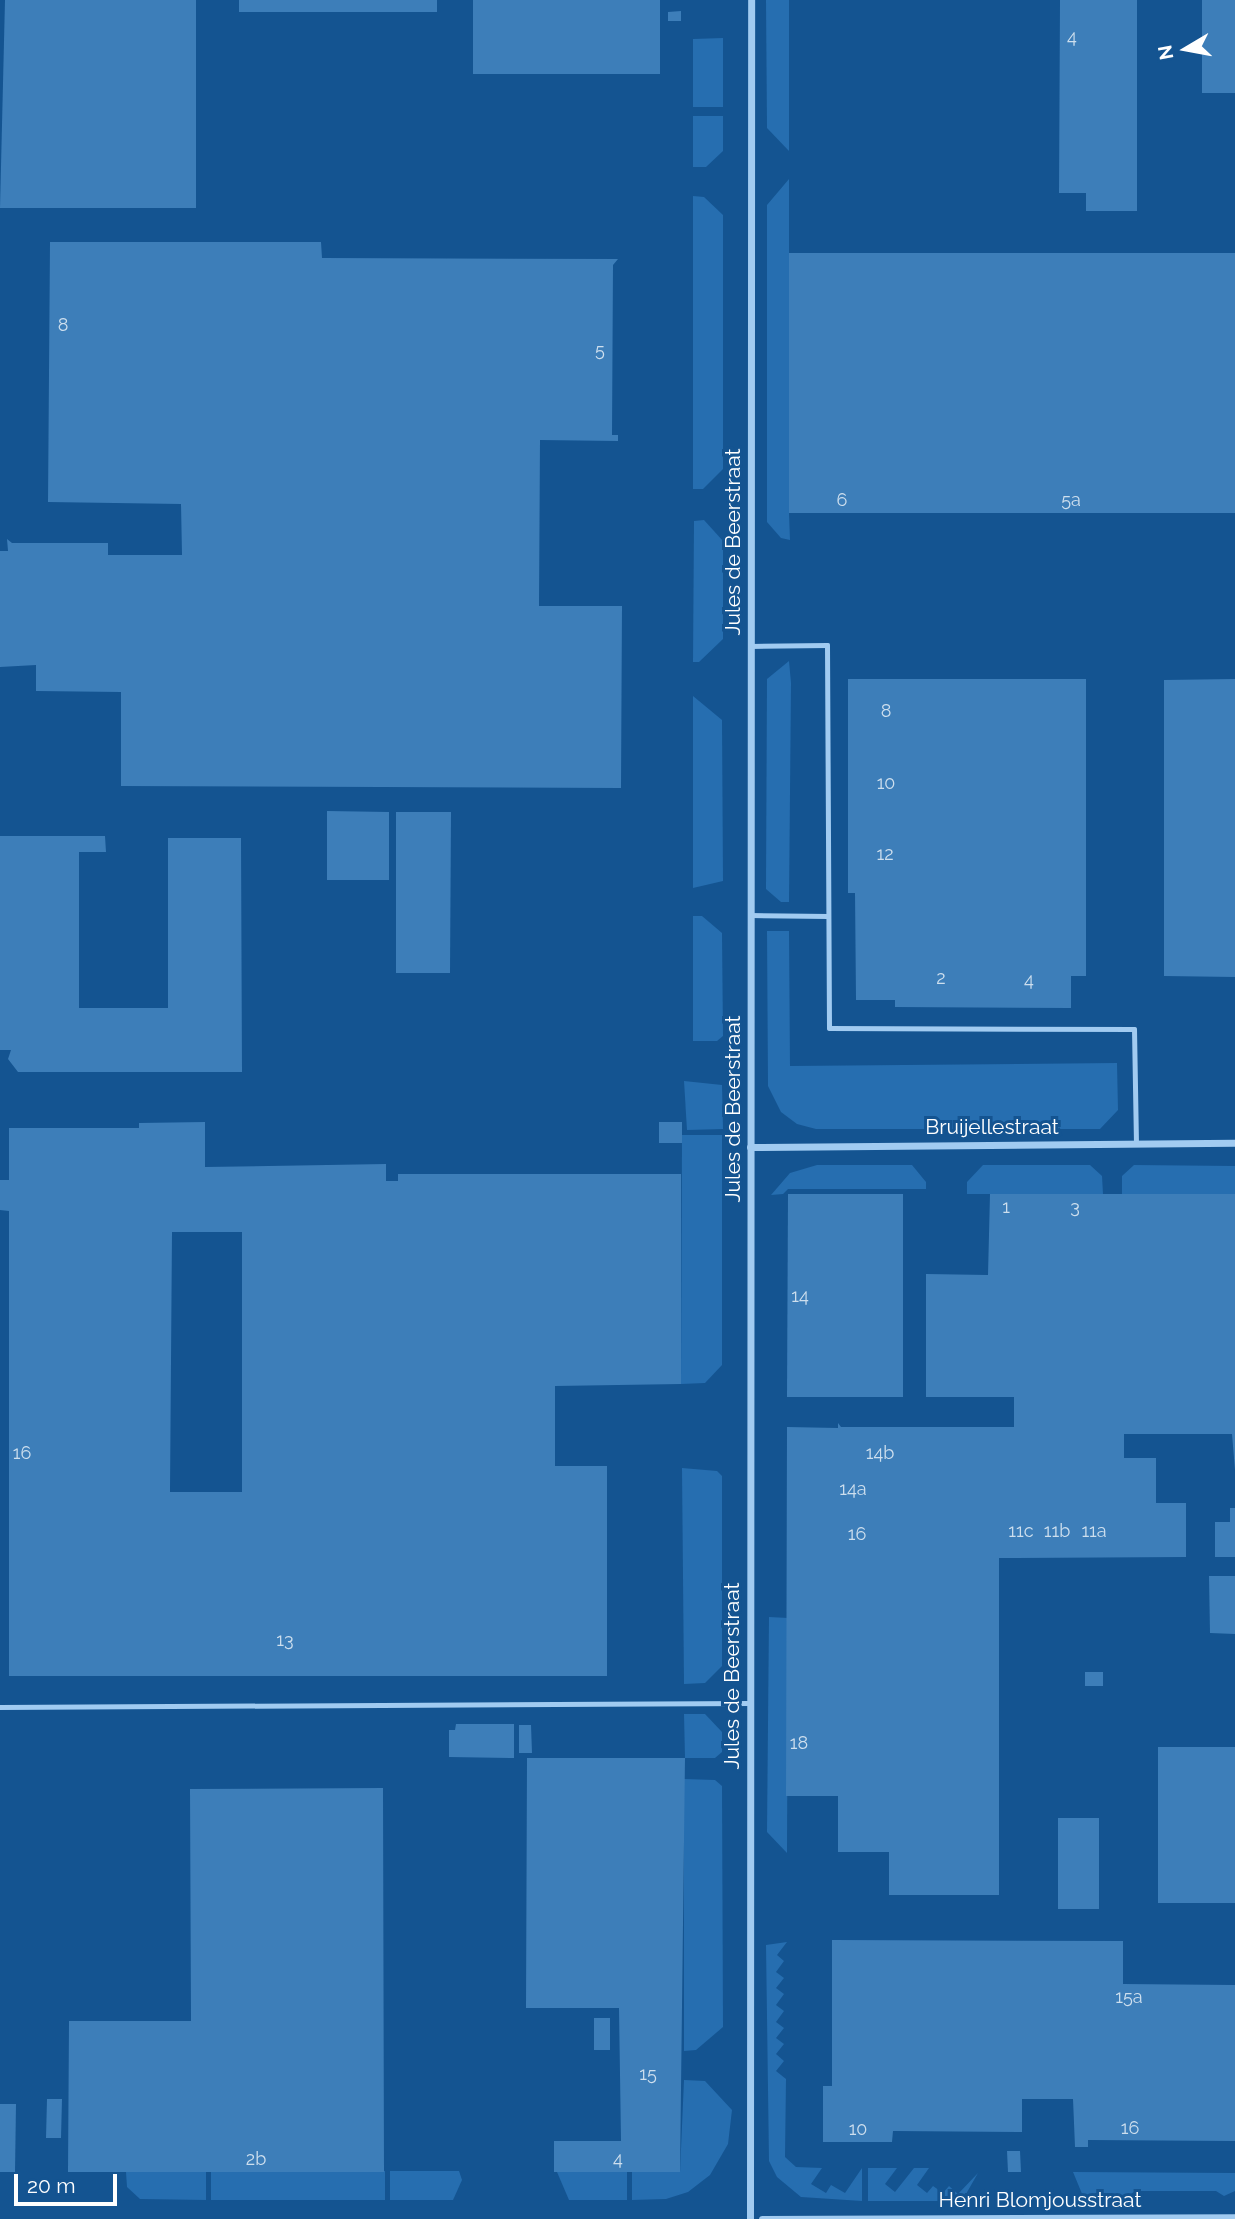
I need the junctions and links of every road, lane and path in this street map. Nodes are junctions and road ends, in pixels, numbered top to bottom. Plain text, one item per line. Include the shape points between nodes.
1 (751, 0) edge
2 (750, 646) junction
3 (750, 915) junction
4 (828, 916) junction
5 (1235, 1143) edge
6 (1136, 1144) junction
7 (750, 1147) junction
8 (750, 1703) junction
9 (0, 1707) edge
10 (1235, 2217) edge
11 (750, 2219) edge
12 (762, 2219) edge

1 - 2 street, Jules de Beerstraat
2 - 3 street, Jules de Beerstraat
2 - 4 lane via 827,645
3 - 4 lane
3 - 7 street, Jules de Beerstraat
4 - 6 lane via 829,1028 1134,1029
5 - 6 street, Bruijellestraat
6 - 7 street, Bruijellestraat
7 - 8 street, Jules de Beerstraat
8 - 9 lane
8 - 11 street, Jules de Beerstraat
10 - 12 street, Henri Blomjousstraat

